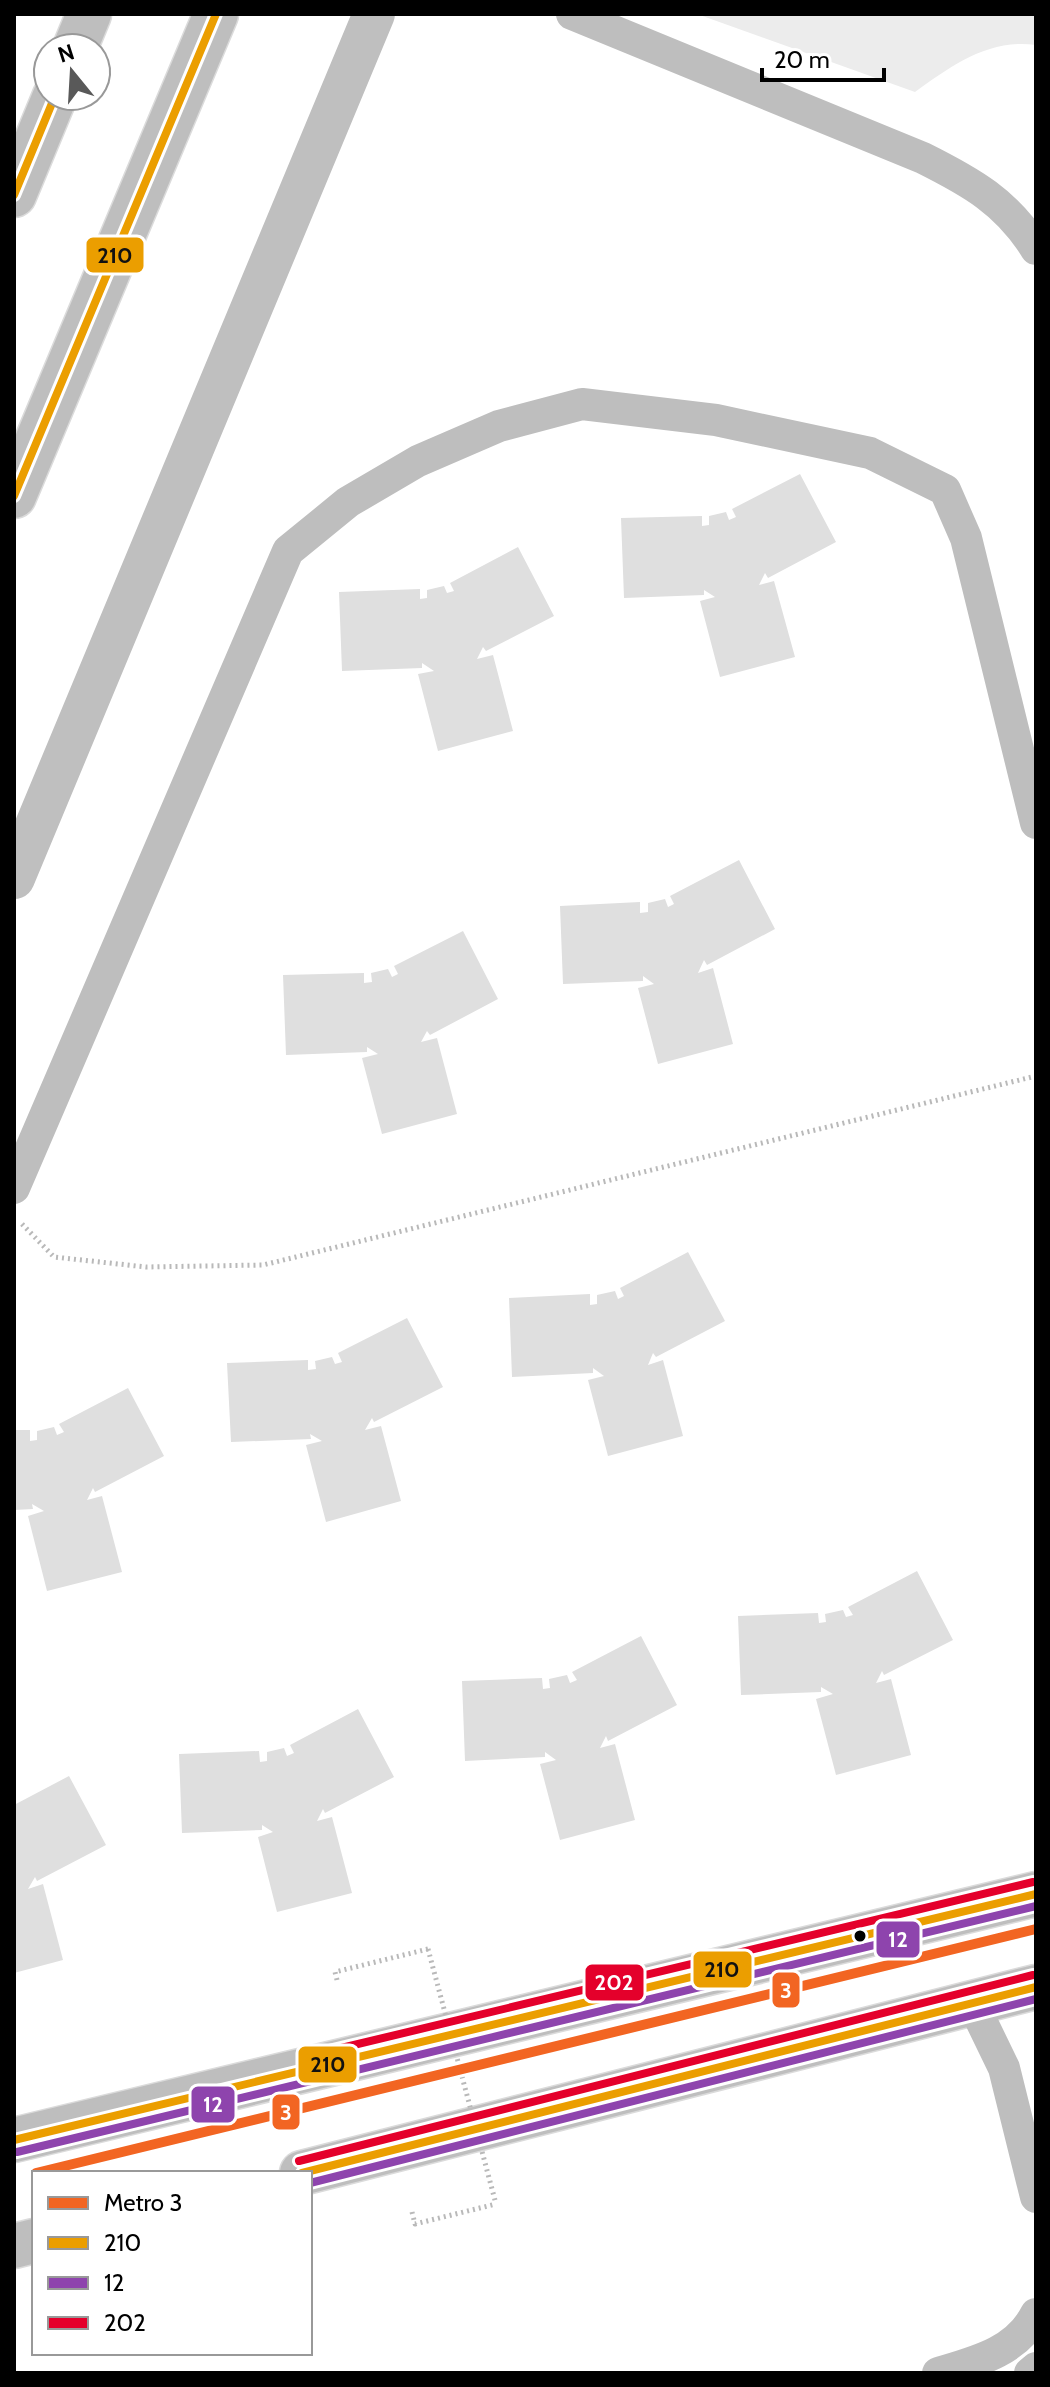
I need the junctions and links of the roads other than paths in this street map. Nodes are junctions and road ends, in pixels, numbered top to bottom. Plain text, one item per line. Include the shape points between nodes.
1 (216, 14) edge
2 (572, 14) edge
3 (48, 112) edge
4 (14, 195) edge
5 (1036, 249) edge
6 (14, 496) edge
7 (1036, 823) edge
8 (14, 1188) edge
9 (1036, 1894) edge
10 (1036, 1987) edge
11 (972, 2002) junction
12 (14, 2140) edge
13 (310, 2171) edge
14 (1036, 2197) edge
15 (1036, 2314) edge
16 (1036, 2368) edge
17 (938, 2373) edge
18 (1030, 2373) edge

1 - 6 main road
2 - 5 street via 976,184
3 - 4 main road
7 - 8 street via 966,538 945,490 870,453 716,420 582,404 499,426 418,461 348,502 288,551
9 - 12 main road
10 - 11 main road
11 - 13 main road
11 - 14 street via 1004,2068
15 - 17 street via 1031,2325 995,2356
16 - 18 street

